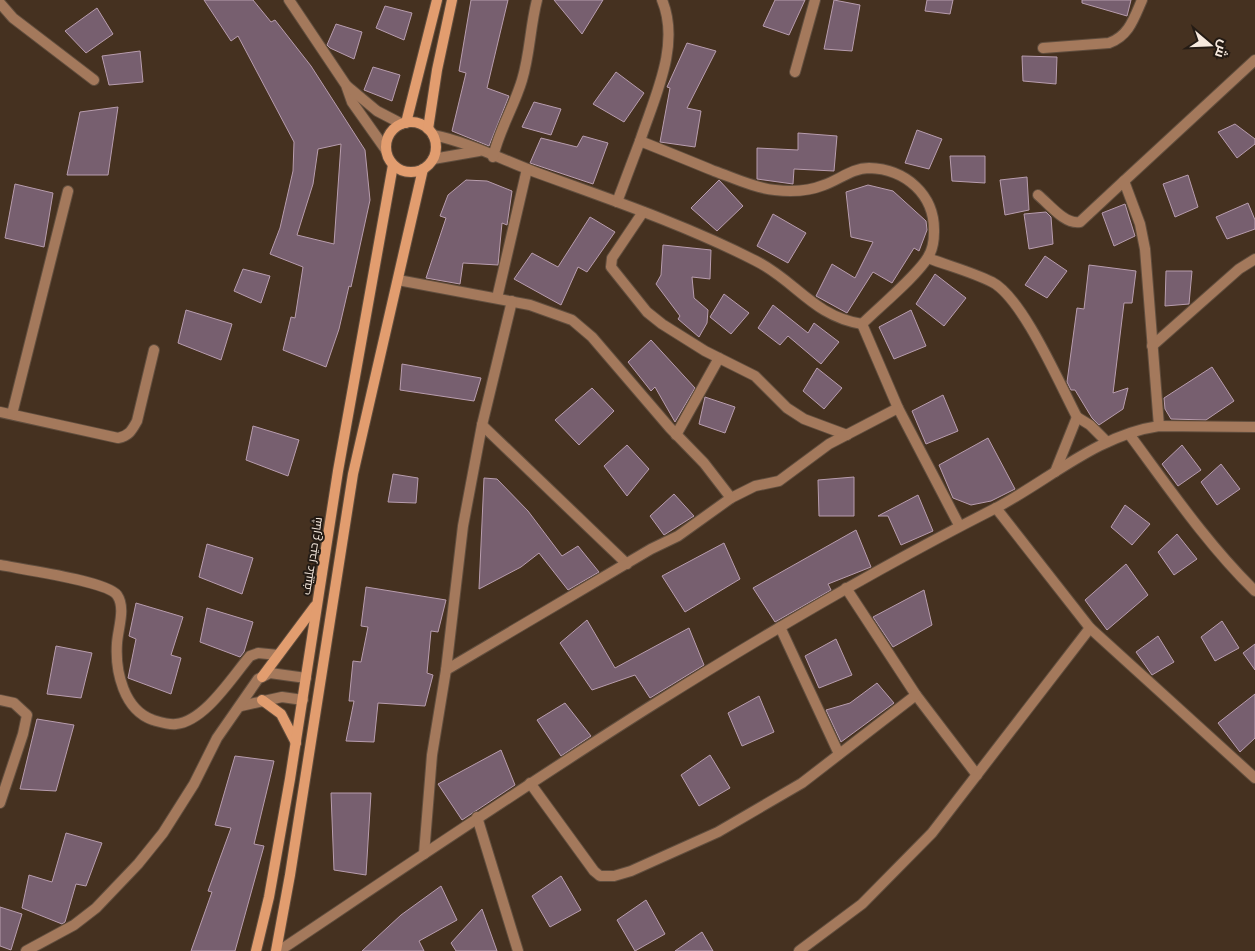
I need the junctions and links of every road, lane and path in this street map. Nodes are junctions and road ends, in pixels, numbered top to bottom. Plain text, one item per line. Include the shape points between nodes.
1 (289, 0) edge
2 (437, 0) edge
3 (452, 0) edge
4 (537, 0) edge
5 (662, 0) edge
6 (815, 0) edge
7 (1142, 0) edge
8 (0, 3) edge
9 (1043, 48) dead end
10 (1255, 60) edge
11 (795, 72) dead end
12 (94, 80) dead end
13 (346, 85) junction
14 (404, 123) junction
15 (430, 132) junction
16 (640, 142) junction
17 (386, 150) junction
18 (478, 151) junction
19 (494, 157) junction
20 (433, 158) junction
21 (393, 165) junction
22 (423, 169) junction
23 (527, 169) junction
24 (1124, 181) junction
25 (68, 191) dead end
26 (1038, 195) dead end
27 (617, 202) junction
28 (643, 212) junction
29 (928, 258) junction
30 (1255, 259) edge
31 (398, 280) junction
32 (497, 298) junction
33 (512, 301) junction
34 (862, 324) junction
35 (1152, 346) junction
36 (154, 350) dead end
37 (719, 358) junction
38 (898, 408) junction
39 (0, 412) edge
40 (12, 414) junction
41 (1076, 417) junction
42 (482, 425) junction
43 (1159, 426) junction
44 (1255, 428) edge
45 (1129, 434) junction
46 (676, 435) junction
47 (847, 435) junction
48 (1107, 442) junction
49 (1055, 472) junction
50 (731, 498) junction
51 (996, 508) junction
52 (959, 525) junction
53 (627, 564) junction
54 (0, 565) edge
55 (846, 588) junction
56 (1255, 591) edge
57 (317, 603) junction
58 (780, 627) junction
59 (1090, 628) junction
60 (278, 655) junction
61 (446, 670) junction
62 (262, 676) junction
63 (306, 678) junction
64 (916, 695) junction
65 (0, 700) edge
66 (262, 700) junction
67 (303, 700) junction
68 (241, 706) junction
69 (296, 743) junction
70 (840, 754) junction
71 (977, 775) junction
72 (1255, 778) edge
73 (530, 783) junction
74 (0, 803) edge
75 (477, 817) junction
76 (424, 854) junction
77 (26, 951) edge
78 (256, 951) edge
79 (278, 951) edge
80 (518, 951) edge
81 (799, 951) edge

1 - 13 street
2 - 14 main road
3 - 15 main road via 437,70
4 - 19 street via 526,68 498,137
5 - 16 street via 669,41
6 - 11 street
7 - 9 street via 1130,26 1119,40
8 - 12 street via 12,18
10 - 24 street
13 - 14 street via 378,111
13 - 17 street via 352,102
14 - 15 main road via 419,124
14 - 17 main road via 390,134
15 - 18 street via 458,140
15 - 20 main road via 436,144
16 - 27 street
16 - 29 street via 749,184 776,190 809,190 868,168 896,175 916,186 929,202 934,235
17 - 21 main road
18 - 19 street
18 - 20 street
19 - 23 street
20 - 22 main road
21 - 22 main road via 410,172
21 - 57 main road, شارع حيدر علييف
22 - 31 main road
23 - 27 street
23 - 32 street
24 - 26 street via 1075,223
24 - 35 street via 1140,224 1145,249
25 - 40 street
27 - 28 street
28 - 34 street via 760,262 810,302 839,318
28 - 37 street via 612,258 611,267 647,312
29 - 34 street
29 - 41 street via 993,282 1003,290 1031,330
30 - 35 street via 1239,269
31 - 32 street
31 - 79 main road via 352,483
32 - 33 street
33 - 42 street
33 - 46 street via 556,313 582,328
34 - 38 street
35 - 43 street
36 - 40 street via 137,421 125,436 118,438
37 - 46 street
37 - 47 street via 755,376 787,408 804,419
38 - 47 street
38 - 52 street
39 - 40 street
41 - 48 street via 1090,425
41 - 49 street
42 - 53 street
42 - 61 street via 463,526
43 - 44 street
43 - 45 street
45 - 48 street
45 - 56 street via 1205,538
46 - 50 street via 704,463
47 - 50 street via 829,444 779,482 755,486
48 - 49 street
49 - 51 street
50 - 53 street via 678,536
51 - 52 street
51 - 59 street
52 - 55 street
53 - 61 street
54 - 60 street via 111,589 121,604 117,645 122,681 130,702 143,716 160,722 176,724 195,717 250,656 258,653
55 - 58 street
55 - 64 street
57 - 60 main road
57 - 63 main road, شارع حيدر علييف
58 - 70 street
58 - 73 street
59 - 71 street
59 - 72 street
60 - 62 main road
61 - 76 street via 432,755
62 - 63 street via 274,673
62 - 68 street
63 - 67 main road, شارع حيدر علييف
64 - 70 street
64 - 71 street
65 - 74 street via 14,703 27,716
66 - 67 street via 282,697
66 - 68 street
66 - 69 main road via 281,714
67 - 69 main road, شارع حيدر علييف
68 - 77 street via 217,738 194,784 162,833 114,892 81,920
69 - 78 main road, شارع حيدر علييف via 269,897
70 - 73 street via 802,782 718,832 672,855 614,876 600,876 594,870
71 - 81 street via 900,868 862,904
73 - 75 street
75 - 76 street
75 - 80 street
76 - 79 street

